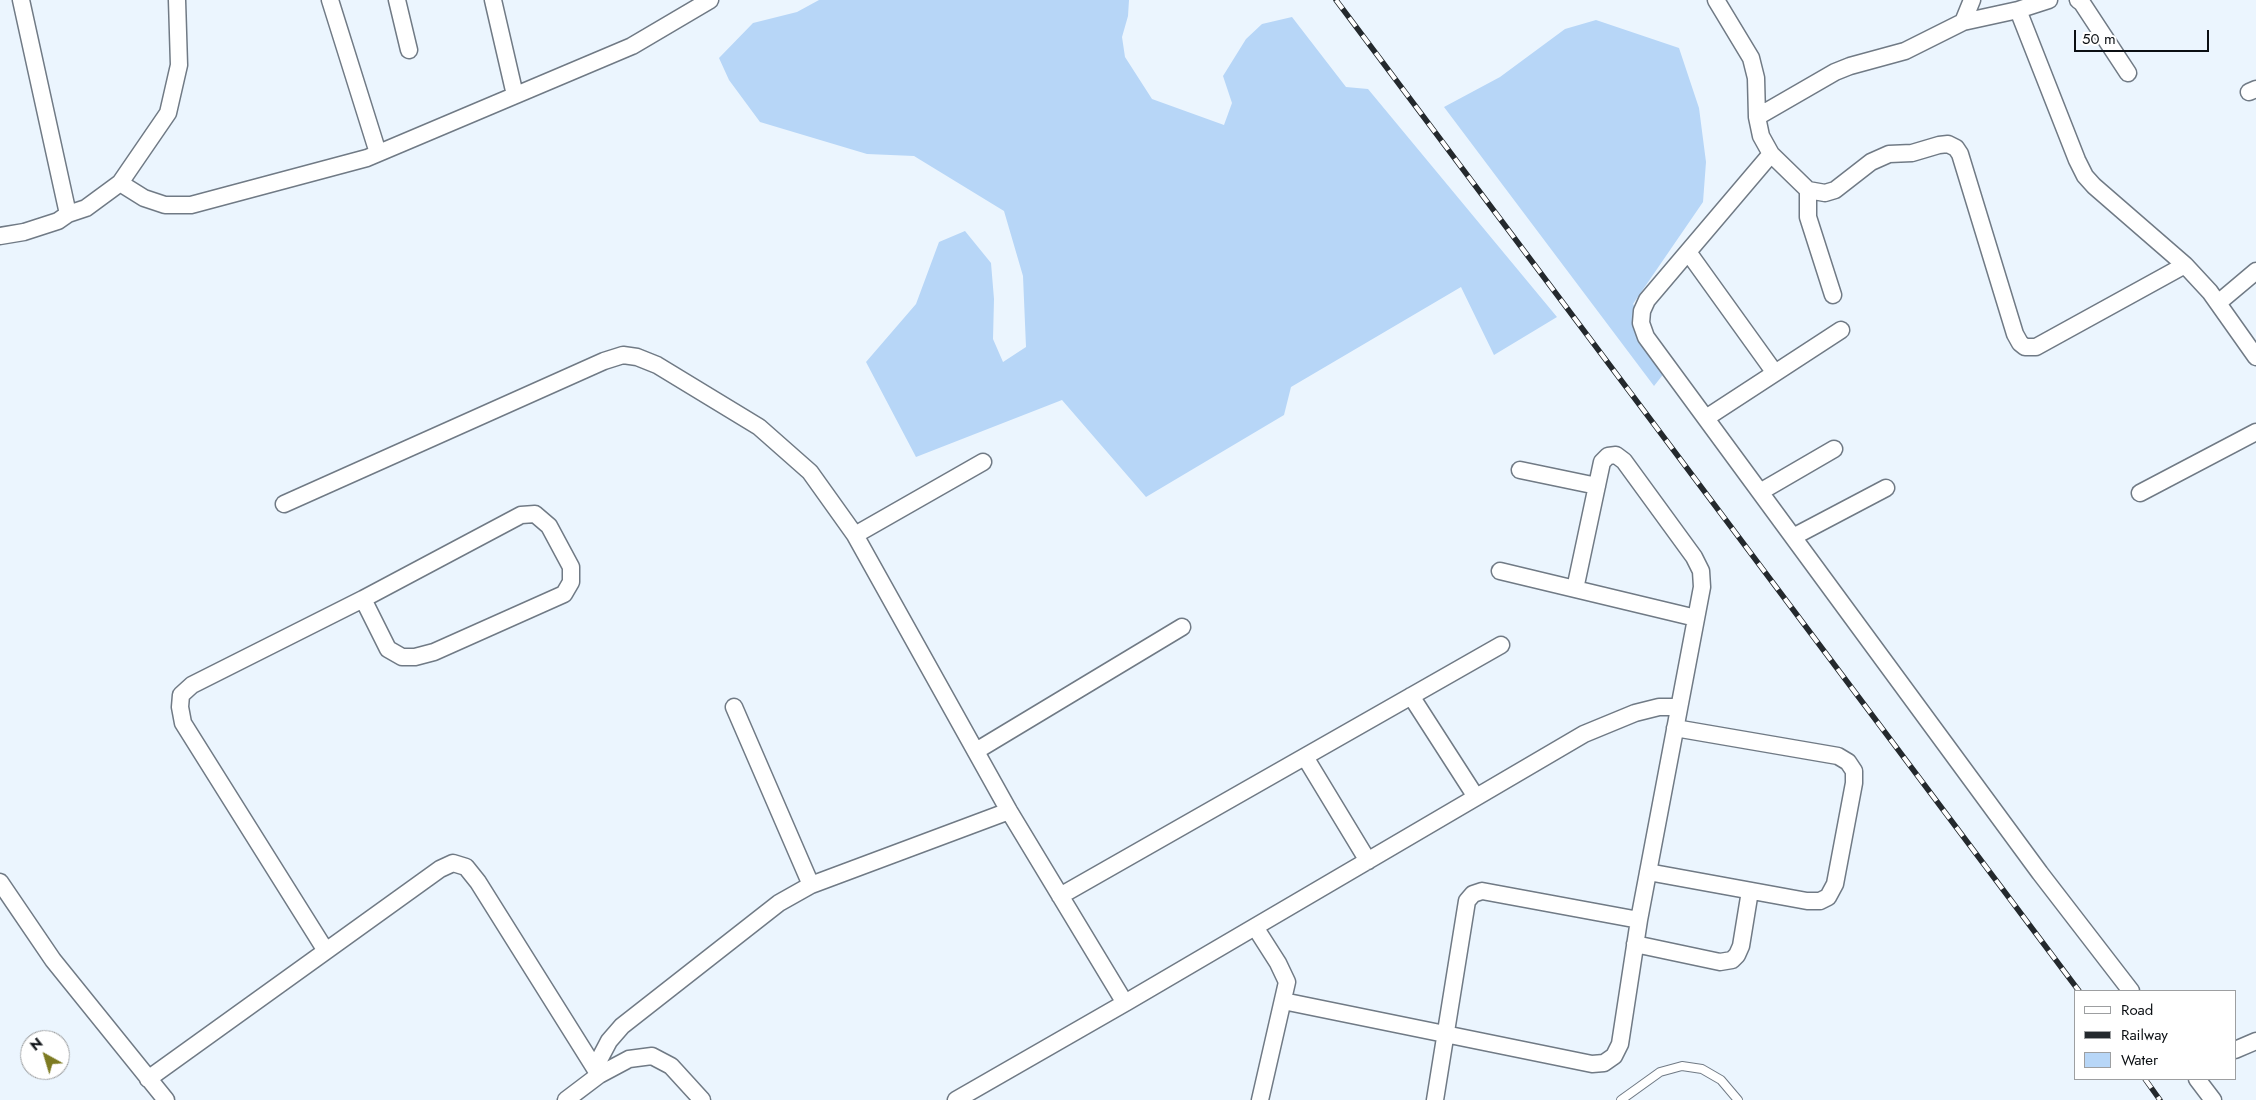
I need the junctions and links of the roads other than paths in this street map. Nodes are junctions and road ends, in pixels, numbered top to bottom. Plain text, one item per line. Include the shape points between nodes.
1 (20, 0) edge
2 (178, 0) edge
3 (330, 0) edge
4 (397, 0) edge
5 (493, 0) edge
6 (710, 0) edge
7 (1716, 0) edge
8 (1972, 0) edge
9 (2049, 0) edge
10 (2078, 0) edge
11 (2018, 10) junction
12 (1963, 22) junction
13 (409, 50) dead end
14 (2128, 73) dead end
15 (514, 95) junction
16 (1758, 116) junction
17 (378, 153) junction
18 (1771, 154) junction
19 (120, 183) junction
20 (1808, 190) junction
21 (68, 214) junction
22 (0, 236) edge
23 (1688, 252) junction
24 (2185, 265) junction
25 (2256, 271) edge
26 (1833, 295) dead end
27 (2218, 303) junction
28 (1841, 330) dead end
29 (2256, 357) edge
30 (1775, 373) junction
31 (1706, 418) junction
32 (2256, 432) edge
33 (1834, 449) dead end
34 (982, 462) dead end
35 (1520, 470) dead end
36 (1597, 486) junction
37 (1886, 488) dead end
38 (1760, 492) junction
39 (2140, 493) dead end
40 (284, 504) dead end
41 (855, 535) junction
42 (1793, 537) junction
43 (1500, 571) dead end
44 (1575, 589) junction
45 (363, 599) junction
46 (1696, 618) junction
47 (1182, 627) dead end
48 (1501, 645) dead end
49 (1411, 696) junction
50 (734, 707) dead end
51 (1679, 707) junction
52 (1675, 728) junction
53 (976, 751) junction
54 (1305, 757) junction
55 (1476, 797) junction
56 (1009, 811) junction
57 (1368, 861) junction
58 (1648, 872) junction
59 (0, 882) edge
60 (812, 885) junction
61 (1750, 891) junction
62 (1060, 896) junction
63 (1639, 920) junction
64 (1255, 928) junction
65 (1636, 944) junction
66 (326, 951) junction
67 (2130, 990) edge
68 (1283, 1001) junction
69 (1125, 1004) junction
70 (1447, 1034) junction
71 (2256, 1041) edge
72 (2236, 1050) edge
73 (599, 1075) junction
74 (148, 1079) junction
75 (2198, 1080) edge
76 (166, 1100) edge
77 (566, 1100) edge
78 (702, 1100) edge
79 (956, 1100) edge
80 (1260, 1100) edge
81 (1435, 1100) edge
82 (1621, 1100) edge
83 (1738, 1100) edge
84 (2213, 1100) edge

1 - 21 street
2 - 19 street via 179,65 168,114
3 - 17 street
4 - 13 street
5 - 15 street
6 - 15 street via 632,46
7 - 16 street via 1752,58
8 - 12 street
9 - 11 street
10 - 14 street
11 - 12 street
11 - 24 street via 2085,176
12 - 16 street via 1905,51 1835,72
15 - 17 street
16 - 18 street via 1761,136
17 - 19 street via 191,204 165,205 144,198
18 - 20 street
18 - 23 street
19 - 21 street via 86,208
20 - 24 street via 1825,193 1835,190 1871,162 1889,154 1912,154 1948,144 1956,148 2015,334 2026,347 2036,347
20 - 26 street via 1808,217
21 - 22 street via 58,221 24,232
23 - 30 street
23 - 31 street via 1647,300 1641,323 1646,337
24 - 27 street
25 - 27 street
27 - 29 street
28 - 30 street
30 - 31 street
31 - 38 street
32 - 39 street
33 - 38 street
34 - 41 street
35 - 36 street
36 - 44 street
36 - 46 street via 1602,462 1608,456 1616,455 1624,461 1701,571 1702,586
37 - 42 street
38 - 42 street
40 - 41 street via 554,382 623,355 658,365 759,427 810,472
41 - 53 street
42 - 67 street via 2040,873
43 - 44 street
44 - 46 street
45 - 45 street via 521,515 535,514 549,526 571,566 571,582 564,594 434,652 415,657 402,657 388,648
45 - 66 street via 192,685 181,694 183,723
46 - 51 street
47 - 53 street
48 - 49 street
49 - 54 street
49 - 55 street
50 - 60 street
51 - 52 street
51 - 55 street via 1659,707 1635,713 1598,728
52 - 58 street
52 - 61 street via 1838,756 1854,771 1834,884 1828,897 1807,901
53 - 56 street
54 - 57 street
54 - 62 street
55 - 57 street
56 - 60 street
56 - 62 street
57 - 64 street
58 - 61 street
58 - 63 street
59 - 74 street via 53,960
60 - 73 street via 780,903 622,1026 599,1060
61 - 65 street via 1741,946 1732,960 1720,962
62 - 69 street
63 - 65 street
63 - 70 street via 1482,891 1473,894 1467,901
64 - 68 street via 1285,974 1287,982
64 - 69 street
65 - 70 street via 1620,1044 1614,1056 1604,1064
66 - 73 street via 440,869 454,863 466,867
66 - 74 street
68 - 70 street
68 - 80 street
69 - 79 street
70 - 81 street
71 - 72 street
73 - 77 street
73 - 78 street via 629,1059 652,1056 671,1066
74 - 76 street
75 - 84 street
82 - 83 lane via 1660,1072 1682,1066 1702,1069 1721,1080

